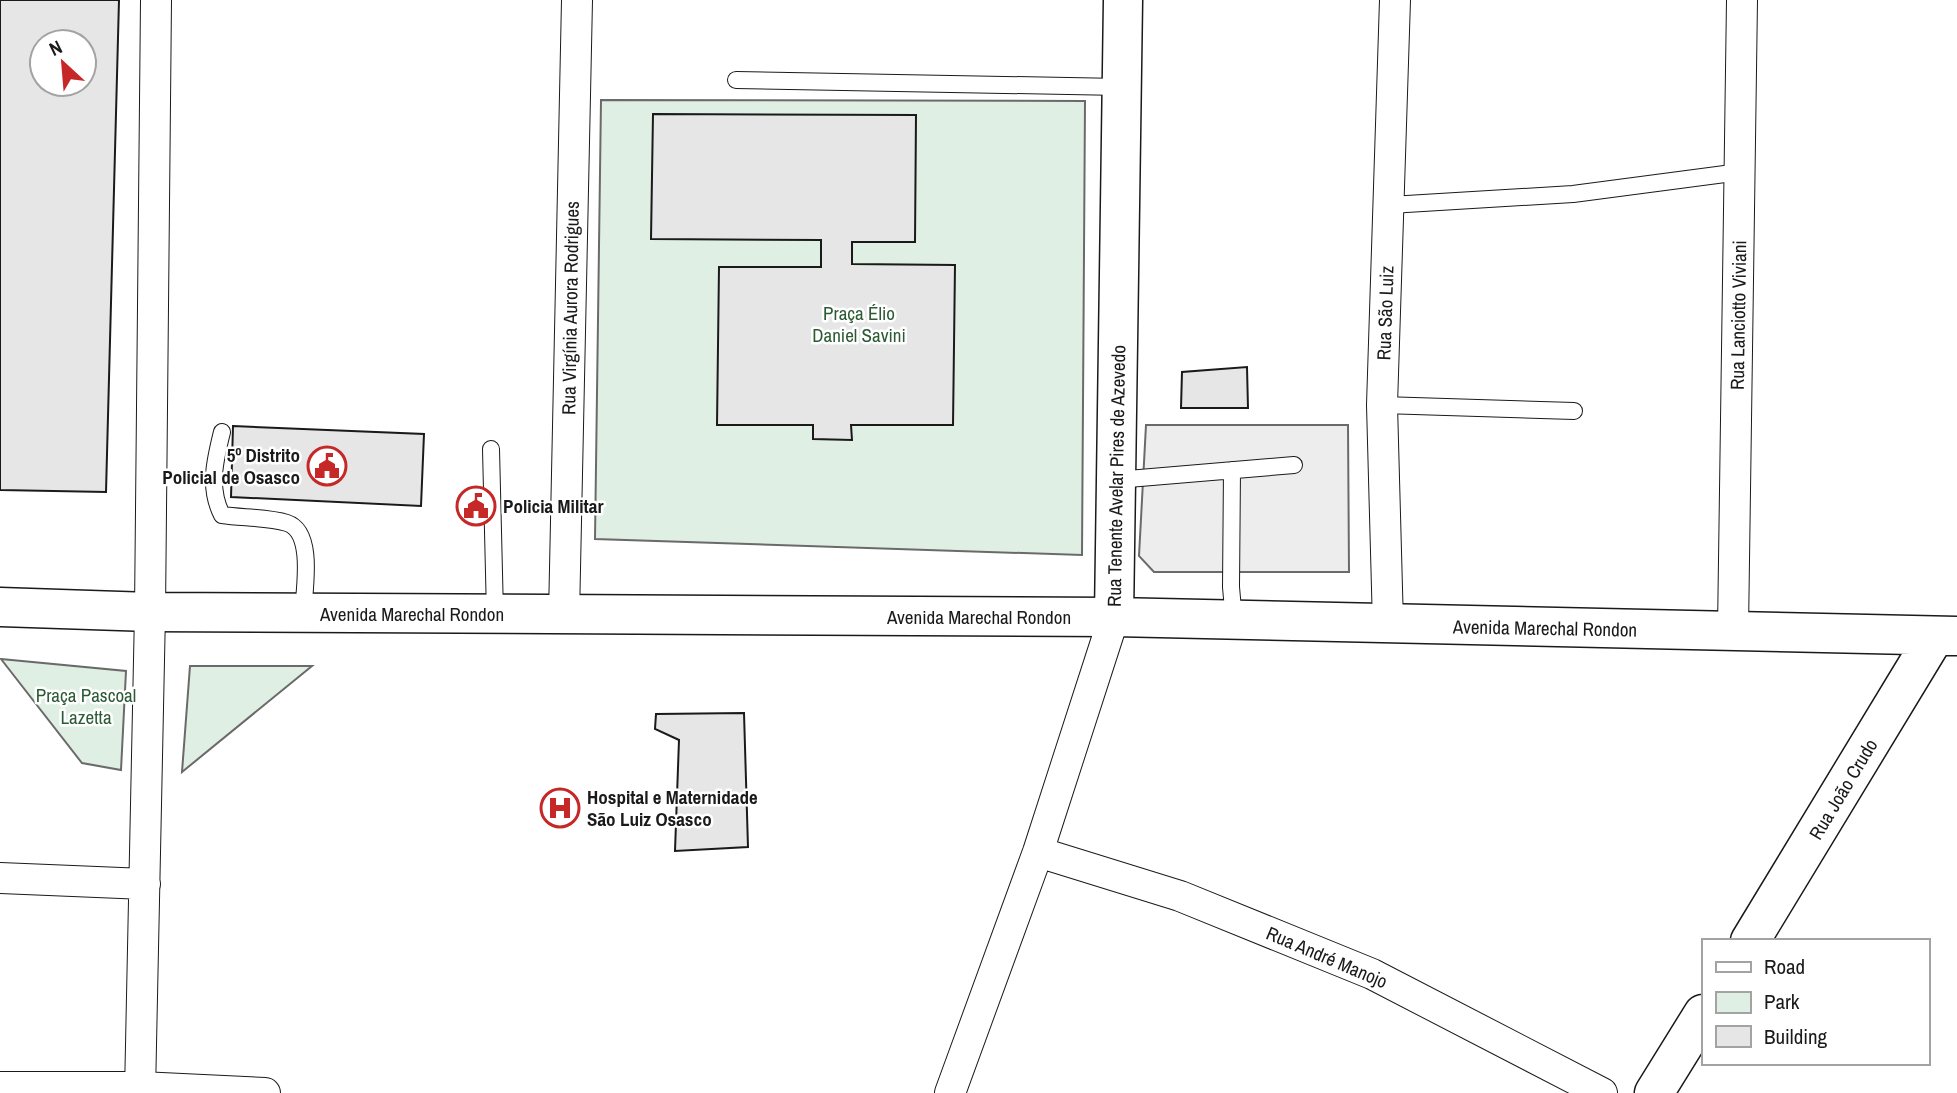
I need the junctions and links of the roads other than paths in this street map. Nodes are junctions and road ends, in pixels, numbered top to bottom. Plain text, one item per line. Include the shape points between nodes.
1 (156, 0) edge
2 (577, 0) edge
3 (1123, 0) edge
4 (1395, 0) edge
5 (1742, 0) edge
6 (736, 80) dead end
7 (1121, 87) junction
8 (1740, 172) junction
9 (1390, 205) junction
10 (1382, 405) junction
11 (1574, 411) dead end
12 (222, 432) dead end
13 (491, 449) dead end
14 (1294, 465) dead end
15 (1232, 470) junction
16 (1116, 480) junction
17 (0, 607) edge
18 (150, 612) junction
19 (303, 613) junction
20 (495, 615) junction
21 (565, 615) junction
22 (1114, 617) junction
23 (1234, 621) junction
24 (1388, 625) junction
25 (1733, 630) junction
26 (1946, 636) edge
27 (1038, 852) junction
28 (0, 878) edge
29 (145, 884) junction
30 (1750, 939) edge
31 (1702, 1016) edge
32 (0, 1087) edge
33 (140, 1090) edge
34 (265, 1093) edge
35 (950, 1093) edge
36 (1602, 1093) edge
37 (1654, 1093) edge

1 - 18 street
2 - 21 street, Rua Virgínia Aurora Rodrigues
3 - 7 main road, Rua Tenente Avelar Pires de Azevedo
4 - 9 street, Rua São Luiz
5 - 8 street, Rua Lanciotto Viviani
6 - 7 lane
7 - 16 main road, Rua Tenente Avelar Pires de Azevedo
8 - 9 lane via 1573,194
8 - 25 street, Rua Lanciotto Viviani
9 - 10 street, Rua São Luiz
10 - 11 lane
10 - 24 street, Rua São Luiz
12 - 19 lane via 213,488 216,504 222,515 289,523 300,533 306,551
13 - 20 lane
14 - 15 lane
15 - 16 lane
15 - 23 lane
16 - 22 main road, Rua Tenente Avelar Pires de Azevedo
17 - 18 main road, Avenida Marechal Rondon
18 - 19 main road, Avenida Marechal Rondon
18 - 29 street
19 - 20 main road, Avenida Marechal Rondon
20 - 21 main road, Avenida Marechal Rondon
21 - 22 main road, Avenida Marechal Rondon
22 - 23 main road, Avenida Marechal Rondon
22 - 27 street, Rua Tenente Avelar Pires de Azevedo
23 - 24 main road, Avenida Marechal Rondon
24 - 25 main road, Avenida Marechal Rondon
25 - 26 main road, Avenida Marechal Rondon
26 - 30 main road, Rua João Crudo
27 - 35 street, Rua Tenente Avelar Pires de Azevedo
27 - 36 street, Rua André Manojo via 1180,896 1372,974
28 - 29 street
29 - 33 street
31 - 37 main road
32 - 33 street
33 - 34 street

